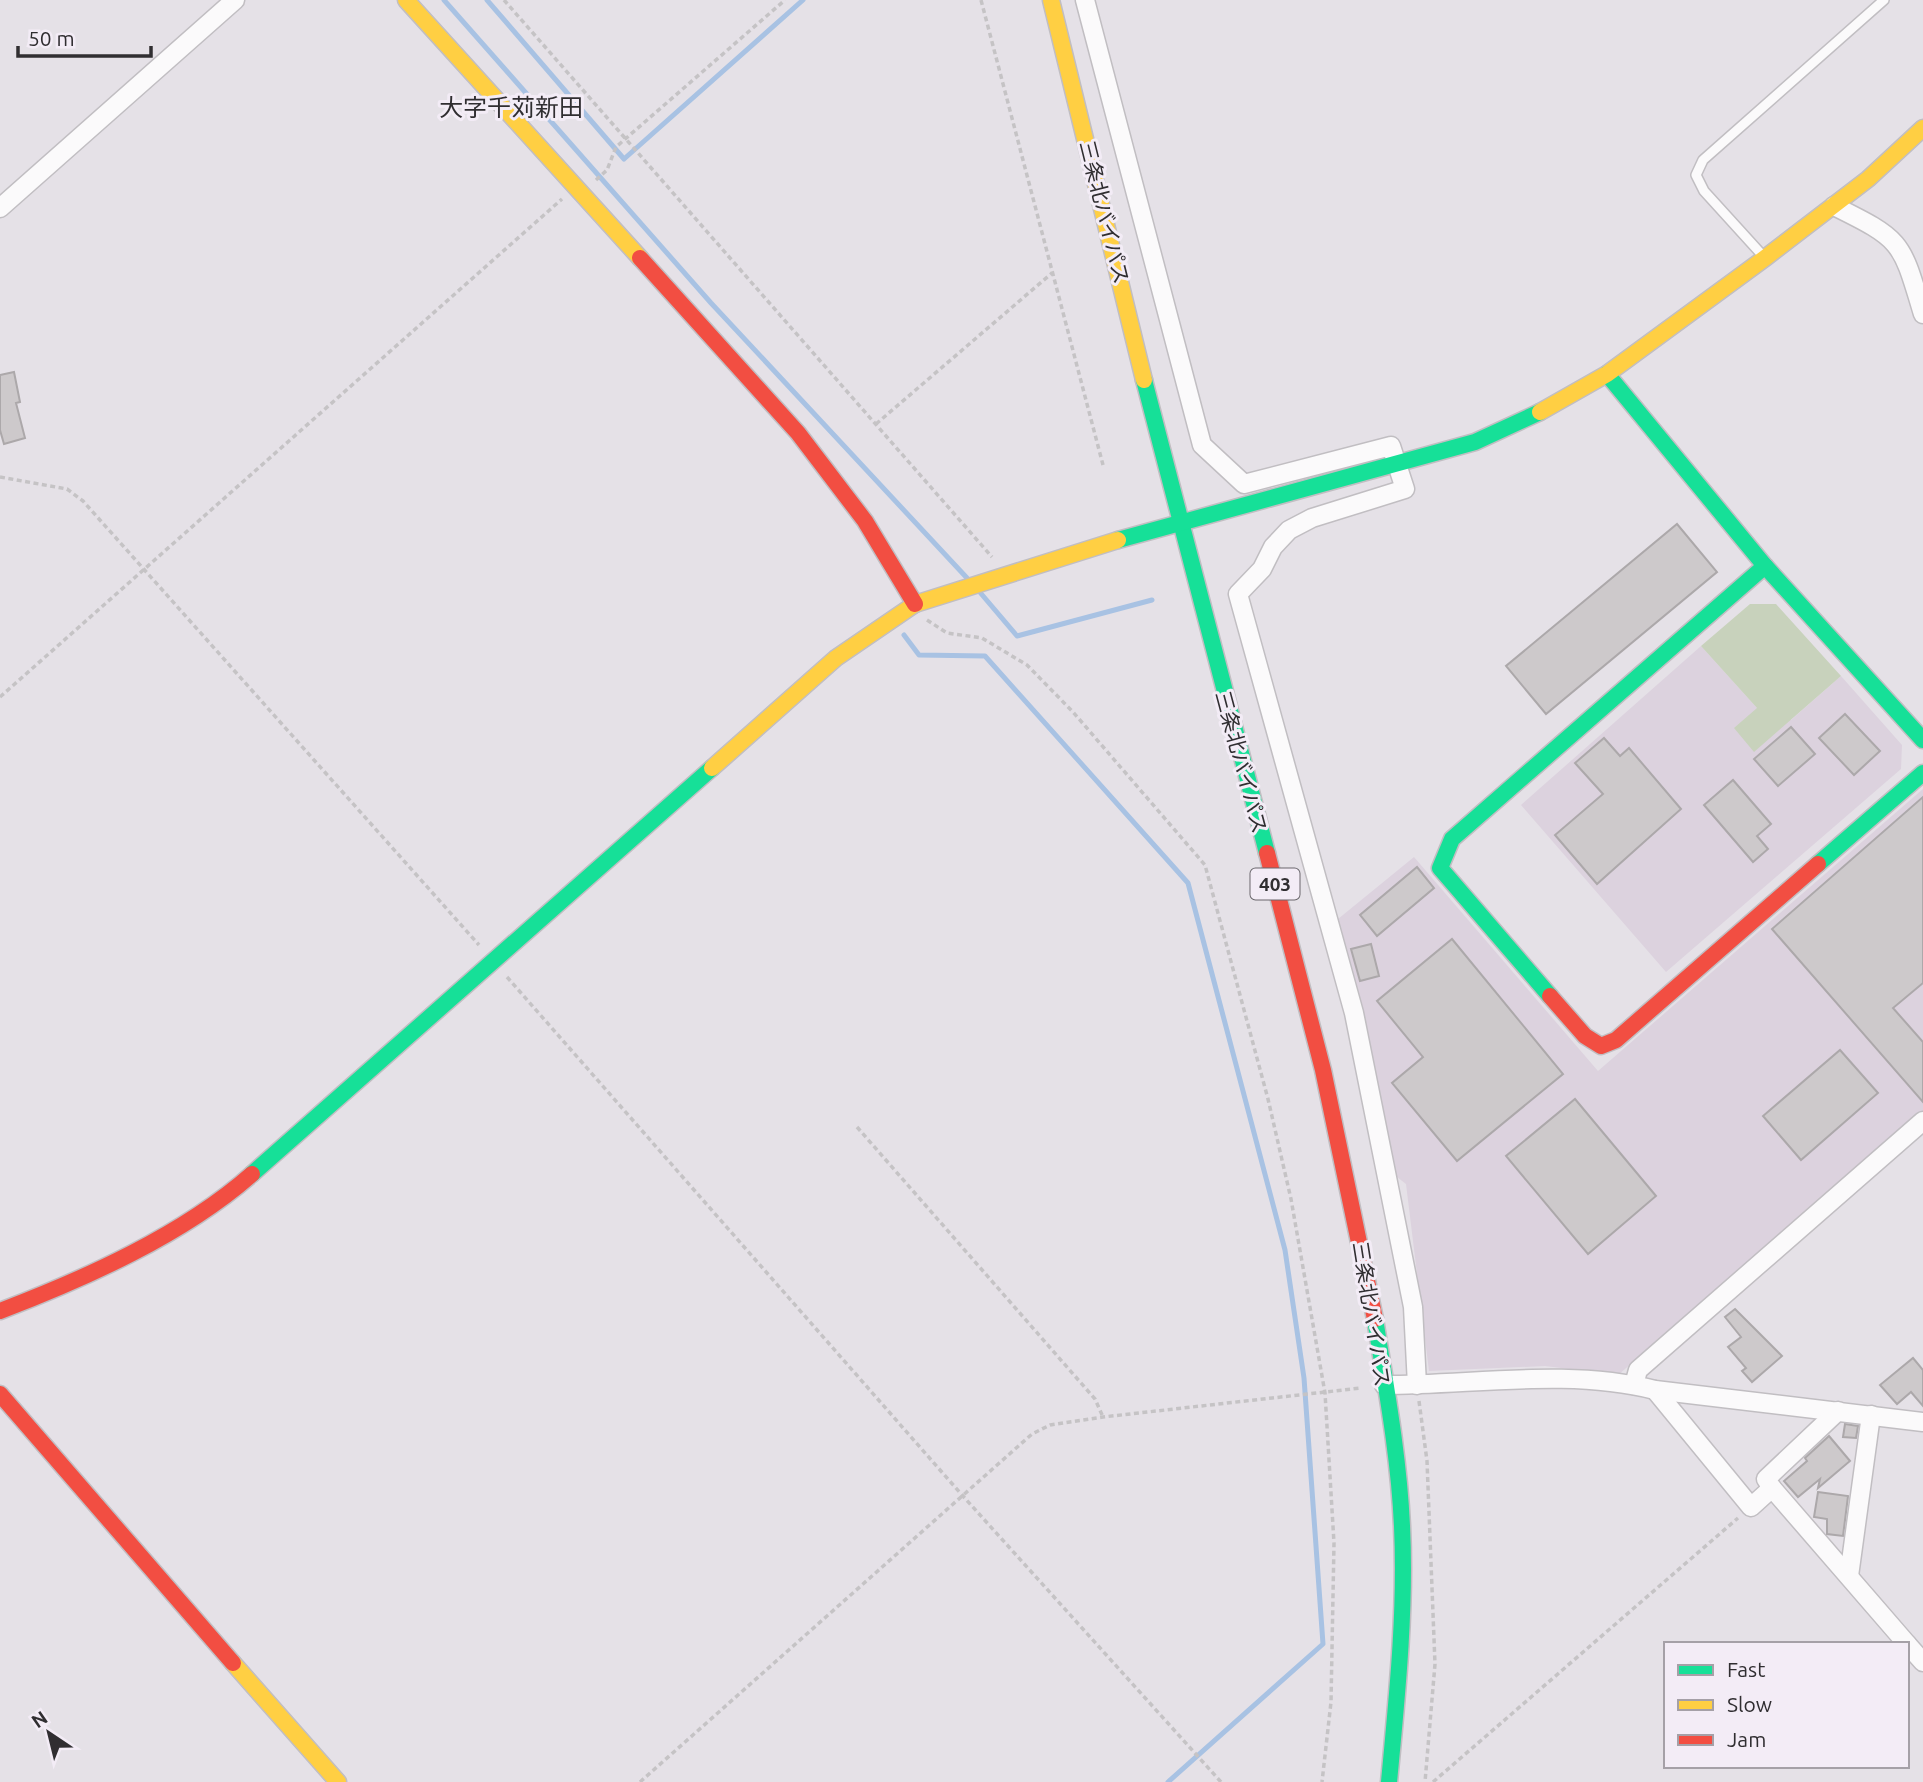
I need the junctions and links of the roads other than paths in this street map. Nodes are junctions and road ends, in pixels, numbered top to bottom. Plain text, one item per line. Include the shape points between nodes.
1 (235, 0) edge
2 (405, 0) edge
3 (1051, 0) edge
4 (1085, 0) edge
5 (1884, 0) edge
6 (1923, 128) edge
7 (1834, 206) junction
8 (0, 208) edge
9 (1765, 258) junction
10 (1923, 314) edge
11 (1607, 374) junction
12 (1398, 464) junction
13 (1178, 523) junction
14 (1765, 566) junction
15 (915, 604) junction
16 (1923, 740) edge
17 (1923, 773) edge
18 (1923, 1121) edge
19 (0, 1311) edge
20 (1384, 1385) junction
21 (1417, 1385) junction
22 (1634, 1385) junction
23 (1655, 1390) junction
24 (0, 1394) edge
25 (1838, 1411) junction
26 (1871, 1415) junction
27 (1923, 1422) edge
28 (1772, 1488) junction
29 (1849, 1576) junction
30 (1905, 1642) edge
31 (1909, 1646) edge
32 (1923, 1662) edge
33 (338, 1782) edge
34 (1389, 1782) edge

1 - 8 street
2 - 15 main road via 830,471
3 - 13 main road, 三条北バイパス / 403
4 - 12 street via 1202,445 1244,484 1391,446
5 - 9 lane via 1703,160 1696,175 1704,191
6 - 7 main road
7 - 9 main road
7 - 10 street via 1894,239 1907,260
9 - 11 main road
11 - 12 main road via 1475,442
11 - 14 main road
12 - 13 main road
12 - 21 street via 1405,489 1311,518 1289,530 1238,594 1354,1013 1413,1307
13 - 15 main road
13 - 20 main road, 三条北バイパス / 403 via 1323,1064 1370,1282
14 - 16 main road
14 - 17 main road via 1452,839 1440,868 1450,882 1584,1035 1601,1046 1616,1040
15 - 19 main road via 836,658 220,1198 118,1260
18 - 22 street via 1639,1370
20 - 21 street
20 - 34 main road, 三条北バイパス / 403 via 1400,1493 1401,1543 1399,1678
21 - 22 street via 1546,1378
22 - 23 street
23 - 25 street
23 - 28 street via 1751,1507
24 - 33 main road
25 - 26 street
25 - 28 street via 1766,1479
26 - 27 street
26 - 29 street
28 - 29 street
29 - 30 street
31 - 32 street

